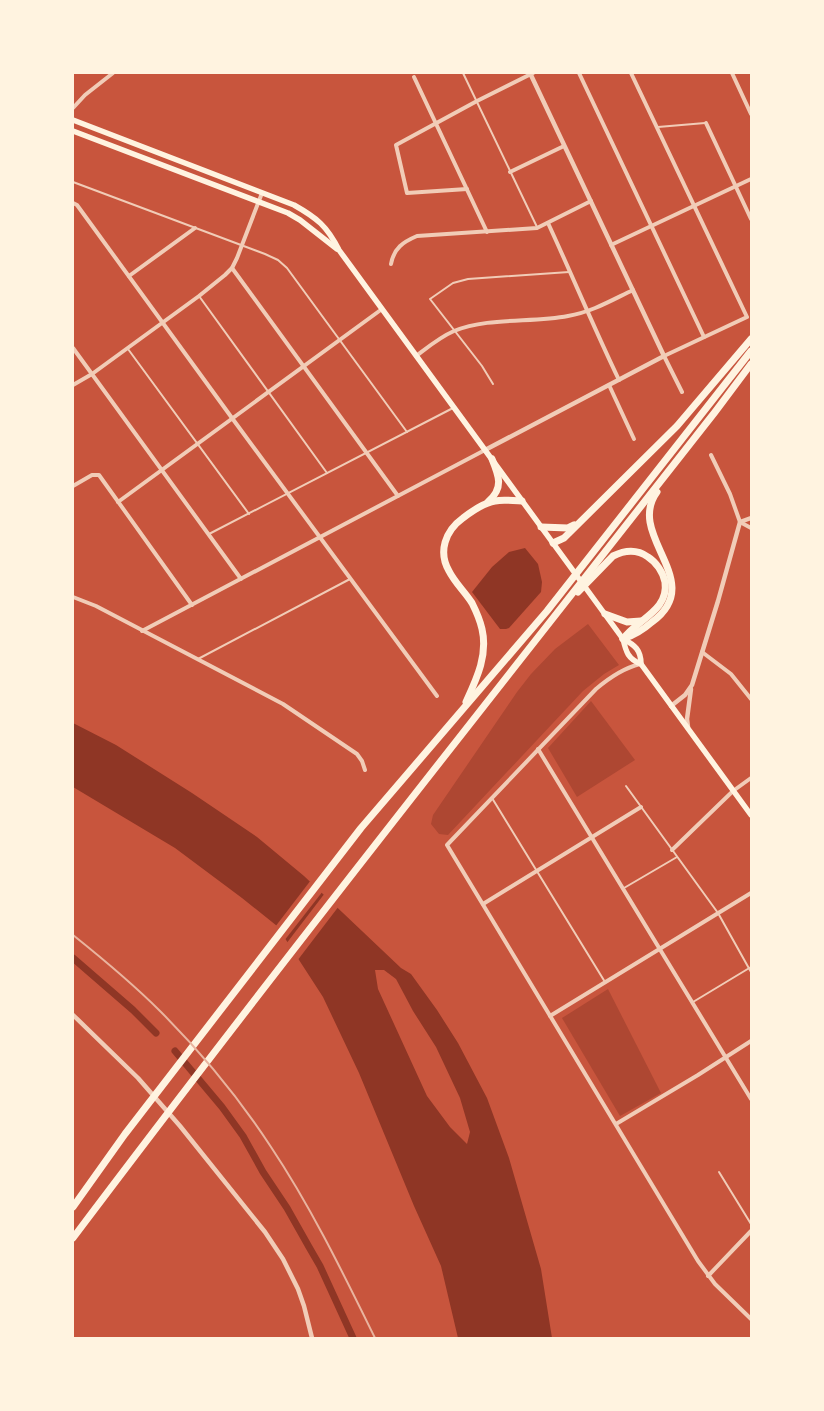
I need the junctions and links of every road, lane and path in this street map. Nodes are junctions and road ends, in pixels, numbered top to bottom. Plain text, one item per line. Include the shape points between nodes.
1 (113, 73) edge
2 (463, 73) edge
3 (531, 73) edge
4 (580, 73) edge
5 (631, 73) edge
6 (732, 73) edge
7 (414, 77) dead end
8 (477, 101) junction
9 (73, 108) edge
10 (751, 114) edge
11 (73, 120) edge
12 (436, 123) junction
13 (706, 123) joint
14 (656, 127) junction
15 (73, 131) edge
16 (564, 146) junction
17 (510, 172) junction
18 (751, 179) edge
19 (73, 182) edge
20 (736, 187) junction
21 (467, 189) junction
22 (262, 193) junction
23 (590, 201) junction
24 (258, 202) junction
25 (74, 203) edge
26 (694, 205) junction
27 (751, 220) edge
28 (548, 223) junction
29 (652, 225) junction
30 (195, 228) junction
31 (537, 228) junction
32 (487, 232) junction
33 (242, 245) junction
34 (611, 245) junction
35 (339, 250) junction
36 (391, 264) dead end
37 (232, 268) junction
38 (571, 272) junction
39 (129, 276) junction
40 (633, 290) junction
41 (199, 296) junction
42 (382, 309) junction
43 (587, 311) junction
44 (163, 322) junction
45 (454, 331) junction
46 (704, 337) junction
47 (340, 339) junction
48 (751, 339) edge
49 (73, 348) edge
50 (127, 348) junction
51 (751, 351) edge
52 (416, 356) junction
53 (664, 356) junction
54 (751, 364) edge
55 (303, 366) junction
56 (92, 374) junction
57 (619, 380) junction
58 (493, 384) dead end
59 (73, 385) edge
60 (609, 386) junction
61 (268, 392) junction
62 (682, 392) dead end
63 (454, 408) junction
64 (716, 412) junction
65 (232, 418) junction
66 (407, 432) junction
67 (634, 439) dead end
68 (197, 444) junction
69 (485, 450) junction
70 (366, 452) junction
71 (711, 455) dead end
72 (492, 459) junction
73 (162, 470) junction
74 (327, 473) junction
75 (73, 486) edge
76 (288, 493) junction
77 (398, 496) junction
78 (522, 501) junction
79 (118, 502) junction
80 (485, 504) junction
81 (249, 514) junction
82 (751, 518) edge
83 (740, 522) junction
84 (576, 525) junction
85 (541, 527) junction
86 (751, 528) edge
87 (209, 534) junction
88 (320, 538) junction
89 (553, 543) junction
90 (241, 579) junction
91 (351, 579) junction
92 (73, 597) edge
93 (192, 605) junction
94 (605, 614) junction
95 (643, 620) junction
96 (549, 623) junction
97 (142, 631) junction
98 (623, 639) junction
99 (702, 652) junction
100 (197, 660) junction
101 (641, 664) junction
102 (692, 685) junction
103 (437, 696) dead end
104 (751, 699) edge
105 (671, 706) junction
106 (464, 708) junction
107 (688, 729) junction
108 (538, 750) junction
109 (365, 770) dead end
110 (751, 778) edge
111 (626, 786) dead end
112 (733, 791) junction
113 (492, 798) junction
114 (640, 807) junction
115 (751, 815) edge
116 (592, 837) junction
117 (672, 850) junction
118 (677, 857) junction
119 (536, 871) junction
120 (624, 888) junction
121 (751, 893) edge
122 (483, 904) junction
123 (718, 913) junction
124 (660, 948) junction
125 (750, 967) edge
126 (751, 972) edge
127 (605, 982) junction
128 (692, 1002) junction
129 (73, 1015) edge
130 (550, 1016) junction
131 (751, 1041) edge
132 (725, 1057) junction
133 (751, 1099) edge
134 (616, 1124) junction
135 (719, 1172) dead end
136 (73, 1207) edge
137 (751, 1224) edge
138 (751, 1231) edge
139 (73, 1238) edge
140 (708, 1276) junction
141 (751, 1319) edge
142 (312, 1338) edge

1 - 9 street
2 - 8 lane
3 - 8 street
3 - 16 street
4 - 29 street
5 - 14 street
6 - 10 street
7 - 12 street
8 - 12 street
8 - 17 lane
11 - 22 main road
12 - 21 street
12 - 21 street via 396,145 407,193
13 - 14 lane
13 - 20 street
14 - 26 street
15 - 24 main road
16 - 17 street
16 - 23 street
17 - 31 lane
18 - 20 street
19 - 30 lane
20 - 26 street
20 - 27 street
21 - 32 street
22 - 24 street
22 - 35 main road via 294,205 315,219 331,234
23 - 28 street
23 - 34 street
24 - 33 street
24 - 35 main road via 300,220
25 - 39 street via 78,204
26 - 29 street
26 - 46 street via 747,317
28 - 31 street
28 - 38 street
29 - 34 street
29 - 46 street
30 - 33 lane
30 - 39 street
31 - 32 street
32 - 36 street via 417,236 397,248
33 - 37 street
33 - 47 lane via 283,264
34 - 40 street
35 - 42 main road
37 - 41 street
37 - 55 street
38 - 43 street
38 - 45 lane via 468,279 453,283 430,299
39 - 44 street
40 - 43 street
40 - 53 street
41 - 44 street
41 - 61 lane
42 - 47 street
42 - 52 main road
43 - 45 street via 553,319 470,326
43 - 57 street
44 - 50 street
44 - 65 street
45 - 52 street
45 - 58 lane
46 - 53 street
47 - 55 street
47 - 66 lane
48 - 84 highway via 673,431
49 - 56 street
50 - 56 street
50 - 68 lane
51 - 106 highway via 547,612
52 - 63 main road
53 - 57 street
53 - 62 street
54 - 64 highway
55 - 61 street
55 - 70 street
56 - 59 street
56 - 73 street
57 - 60 street
60 - 67 street
60 - 69 street
61 - 65 street
61 - 74 lane
63 - 66 lane
63 - 69 main road
64 - 96 highway
64 - 98 highway via 650,506 650,526 672,577 670,600 665,611 657,619 636,634
65 - 68 street
65 - 76 street
66 - 70 lane
68 - 73 street
68 - 81 lane
69 - 72 main road
69 - 77 street
70 - 74 lane
70 - 77 street
71 - 83 street
72 - 78 main road
72 - 80 highway via 500,477 495,495
73 - 79 street
73 - 87 street
74 - 76 lane
75 - 79 street via 92,475 99,475
76 - 81 lane
76 - 88 street
77 - 88 street
78 - 80 highway via 494,501
78 - 85 main road
79 - 93 street
80 - 106 highway via 456,524 446,538 444,548 446,565 476,612 483,638 481,666
81 - 87 lane
82 - 83 street
83 - 86 street
83 - 99 street
84 - 85 highway via 568,528
84 - 89 highway via 564,538
85 - 89 main road
87 - 90 street
88 - 90 street
88 - 91 street
89 - 94 main road
90 - 93 street
91 - 100 lane
91 - 103 street
92 - 97 street via 96,606
93 - 97 street
94 - 95 highway via 627,622
94 - 98 main road
95 - 96 highway via 661,603 664,579 661,570 650,558 642,553 627,551 613,556
95 - 98 highway
96 - 139 highway
97 - 100 street
98 - 101 main road via 626,650 633,660
98 - 101 main road via 634,644 641,654
99 - 102 street
99 - 104 street via 731,674
100 - 109 street via 282,704 357,754
101 - 105 main road
101 - 108 street via 628,668 602,684
102 - 105 street via 685,695
102 - 107 street via 686,719
105 - 107 main road
106 - 136 highway via 361,828 125,1134
107 - 112 main road
108 - 113 street
108 - 116 street
110 - 112 street
111 - 114 lane
112 - 115 main road
112 - 117 street
113 - 119 lane
113 - 122 street via 447,845
114 - 116 street
114 - 117 lane
116 - 119 street
116 - 120 street
117 - 118 lane
118 - 120 lane
118 - 123 lane
119 - 122 street
119 - 127 lane
120 - 124 street
121 - 123 street
122 - 130 street
123 - 124 street
123 - 125 lane
124 - 127 street
124 - 128 street
125 - 126 lane
125 - 128 lane
127 - 130 street
128 - 132 street
129 - 142 street via 138,1078 265,1232 298,1289
130 - 134 street
131 - 132 street
132 - 133 street
132 - 134 street
134 - 140 street
135 - 137 lane
138 - 140 street
140 - 141 street

